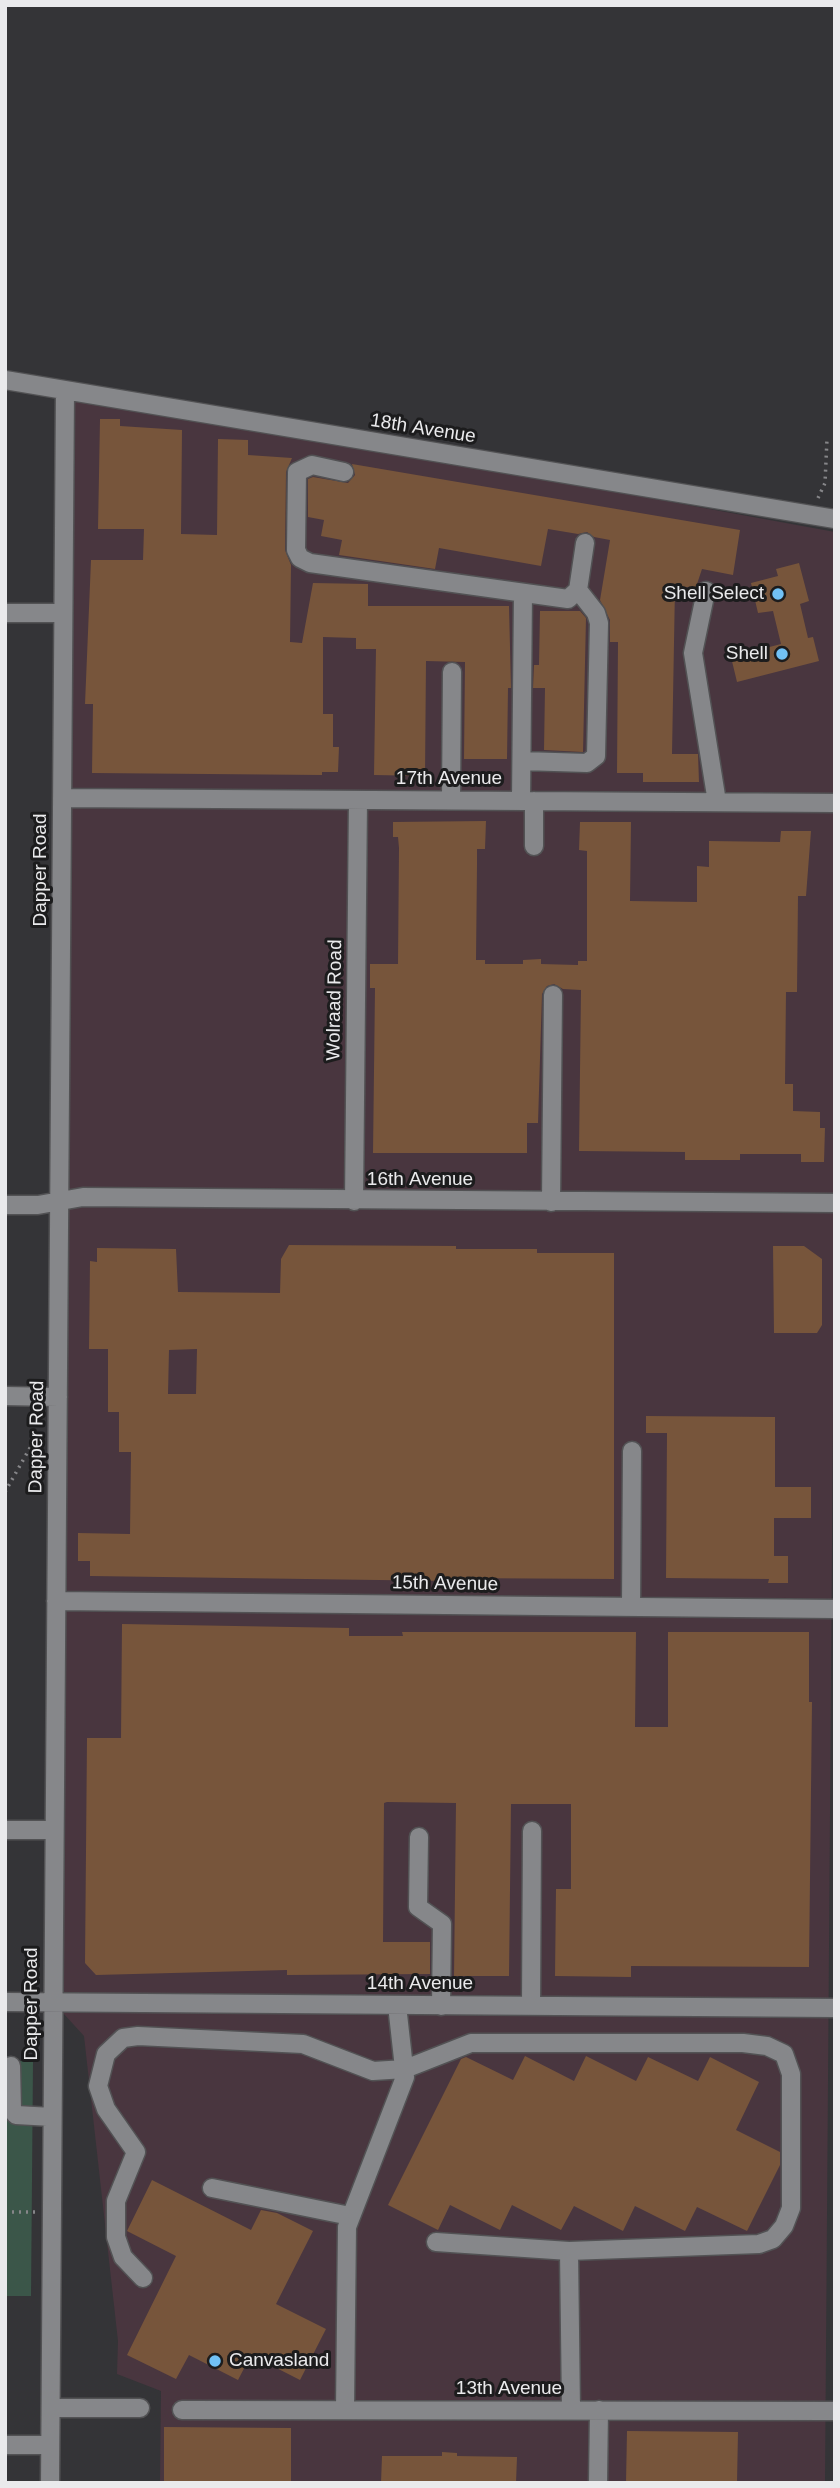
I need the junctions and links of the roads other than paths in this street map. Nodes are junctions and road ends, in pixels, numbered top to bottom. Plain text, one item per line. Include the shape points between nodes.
1 (5, 380) edge
2 (65, 391) junction
3 (344, 472) dead end
4 (835, 519) edge
5 (585, 543) dead end
6 (578, 590) junction
7 (706, 591) dead end
8 (523, 593) junction
9 (5, 613) edge
10 (63, 613) junction
11 (452, 672) dead end
12 (522, 761) junction
13 (62, 798) junction
14 (358, 800) junction
15 (451, 800) junction
16 (528, 801) junction
17 (717, 802) junction
18 (835, 803) edge
19 (534, 846) dead end
20 (553, 995) dead end
21 (59, 1201) junction
22 (354, 1201) junction
23 (551, 1202) junction
24 (835, 1203) edge
25 (5, 1205) edge
26 (5, 1396) edge
27 (58, 1397) junction
28 (632, 1451) dead end
29 (55, 1601) junction
30 (631, 1607) junction
31 (835, 1609) edge
32 (5, 1830) edge
33 (54, 1830) junction
34 (532, 1831) dead end
35 (419, 1838) dead end
36 (5, 2002) edge
37 (53, 2003) junction
38 (397, 2005) junction
39 (441, 2006) junction
40 (531, 2006) junction
41 (835, 2008) edge
42 (11, 2066) dead end
43 (405, 2068) junction
44 (52, 2117) junction
45 (212, 2188) dead end
46 (349, 2216) junction
47 (436, 2242) dead end
48 (569, 2251) junction
49 (143, 2278) dead end
50 (51, 2408) junction
51 (141, 2408) dead end
52 (345, 2409) junction
53 (182, 2410) dead end
54 (571, 2410) junction
55 (599, 2410) junction
56 (835, 2411) edge
57 (5, 2445) edge
58 (50, 2445) junction
59 (50, 2483) edge
60 (598, 2483) edge

1 - 2 street, 18th Avenue
2 - 4 street, 18th Avenue
2 - 10 street, Dapper Road
3 - 8 street via 312,465 297,472 296,550 300,558
5 - 6 street
6 - 8 street via 568,598
6 - 12 street via 599,623 596,756 587,763
7 - 17 street via 693,653
8 - 12 street
9 - 10 street
10 - 13 street, Dapper Road
11 - 15 street
12 - 16 street
13 - 14 street, 17th Avenue
13 - 21 street, Dapper Road
14 - 15 street, 17th Avenue
14 - 22 street, Wolraad Road
15 - 16 street, 17th Avenue
16 - 17 street, 17th Avenue
16 - 19 street
17 - 18 street, 17th Avenue
20 - 23 street
21 - 22 street, 16th Avenue via 83,1197
21 - 25 street, 16th Avenue
21 - 27 street, Dapper Road
22 - 23 street, 16th Avenue
23 - 24 street, 16th Avenue
26 - 27 street
27 - 29 street, Dapper Road
28 - 30 street
29 - 30 street, 15th Avenue
29 - 33 street, Dapper Road
30 - 31 street, 15th Avenue
32 - 33 street
33 - 37 street, Dapper Road
34 - 40 street
35 - 39 street via 418,1907 442,1924
36 - 37 street, 14th Avenue
37 - 38 street, 14th Avenue
37 - 44 street, Dapper Road
38 - 39 street, 14th Avenue
38 - 43 street
39 - 40 street, 14th Avenue
40 - 41 street, 14th Avenue
42 - 44 street via 16,2115
43 - 46 street via 400,2095
43 - 48 street via 471,2043 743,2043 784,2054 792,2074 791,2208 773,2239 759,2244
43 - 49 street via 366,2070 316,2048 283,2042 138,2036 114,2045 106,2053 98,2085 106,2109 136,2152 117,2201 116,2237 123,2257
44 - 50 street, Dapper Road
45 - 46 street
46 - 52 street
47 - 48 street
48 - 54 street
50 - 51 street
50 - 58 street, Dapper Road
52 - 53 street, 13th Avenue
52 - 54 street, 13th Avenue
54 - 55 street, 13th Avenue
55 - 56 street, 13th Avenue
55 - 60 street
57 - 58 street
58 - 59 street, Dapper Road

